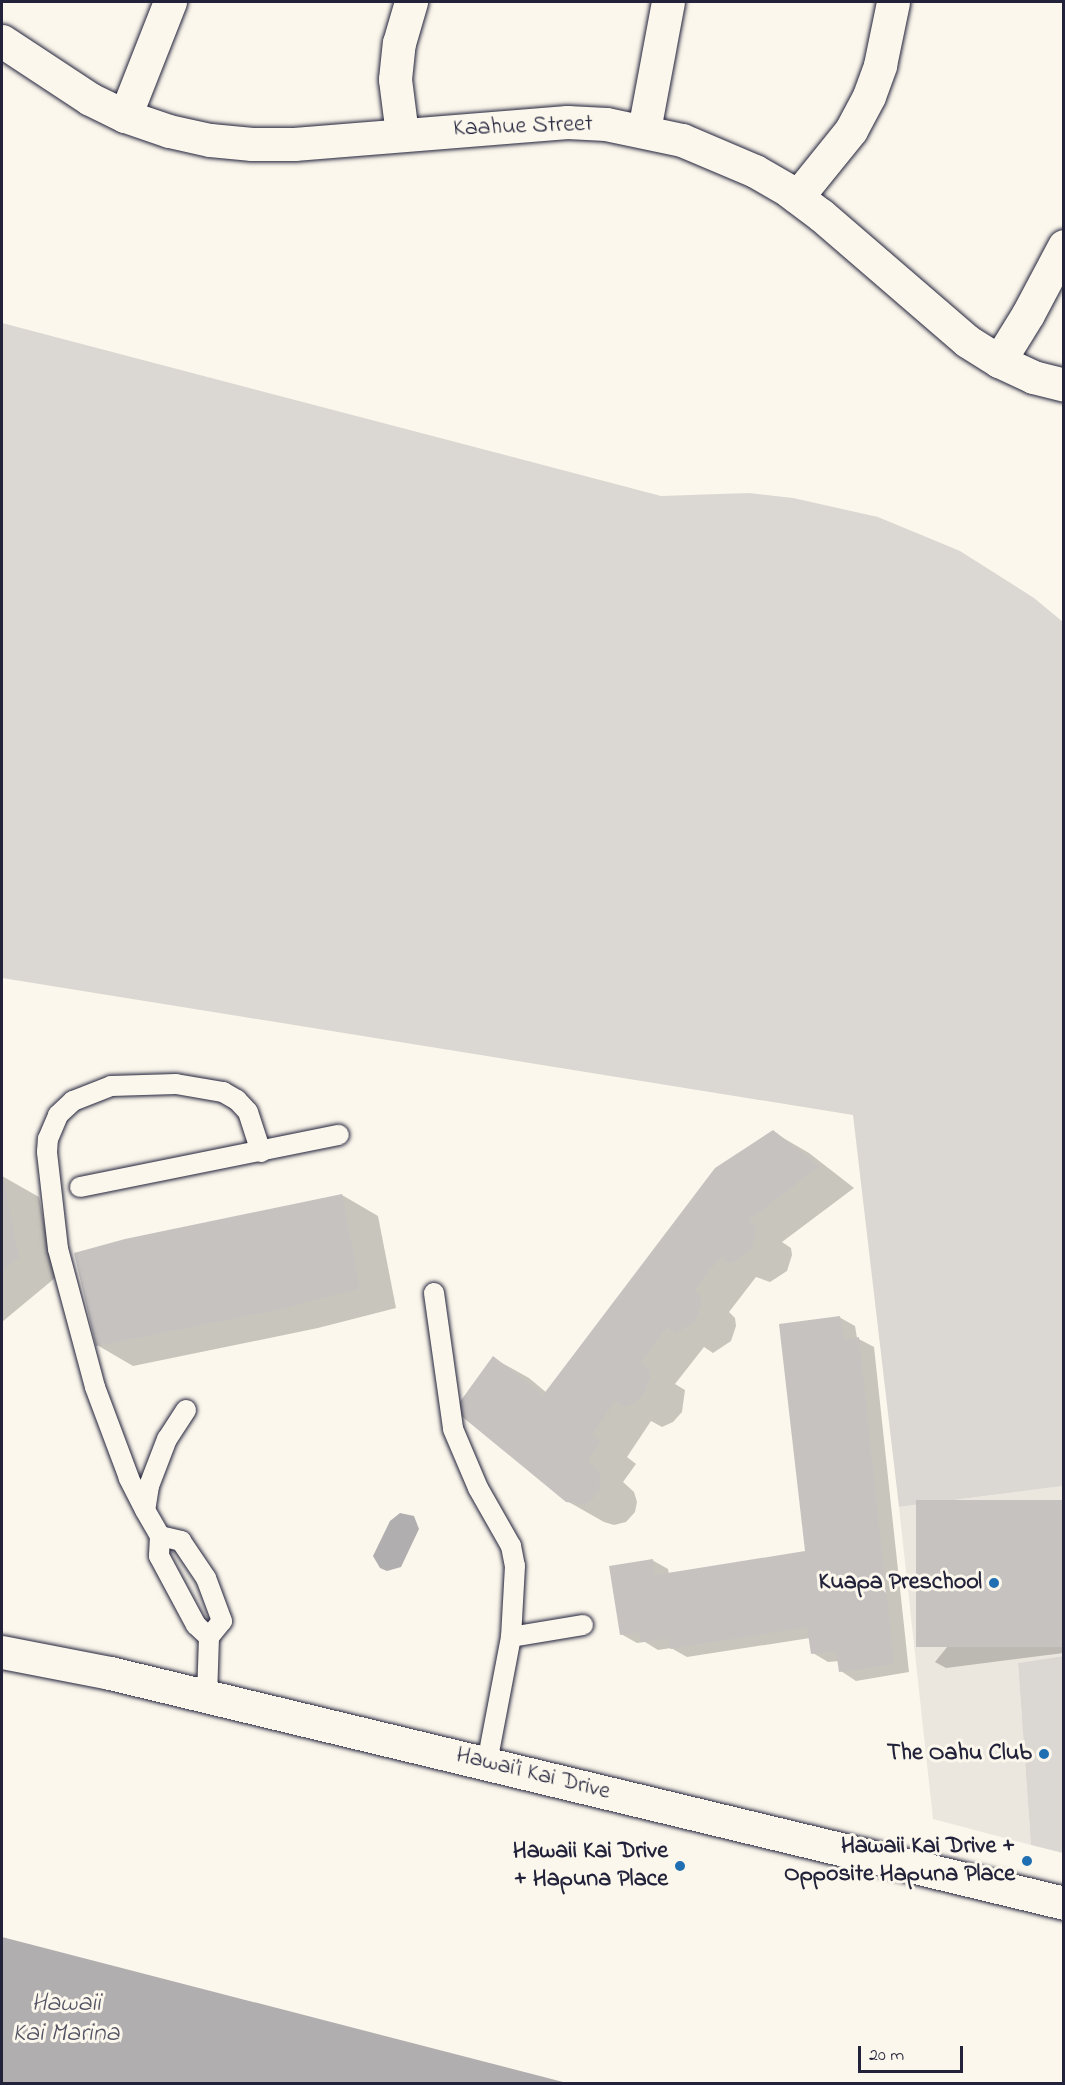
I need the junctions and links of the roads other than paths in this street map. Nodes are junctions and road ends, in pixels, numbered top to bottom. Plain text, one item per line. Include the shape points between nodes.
1 (170, 2) edge
2 (411, 2) edge
3 (668, 2) edge
4 (893, 2) edge
5 (2, 41) edge
6 (125, 116) junction
7 (644, 130) junction
8 (402, 134) junction
9 (796, 197) junction
10 (1064, 246) edge
11 (999, 362) junction
12 (1064, 385) edge
13 (339, 1135) dead end
14 (261, 1152) junction
15 (80, 1187) dead end
16 (434, 1293) dead end
17 (186, 1410) dead end
18 (145, 1510) junction
19 (160, 1536) junction
20 (583, 1625) dead end
21 (209, 1637) junction
22 (511, 1637) junction
23 (2, 1652) edge
24 (207, 1696) junction
25 (487, 1763) junction
26 (1064, 1903) edge

1 - 6 street
2 - 8 street via 394,79
3 - 7 street
4 - 9 street via 883,54 869,96 851,130
5 - 6 street, Kaahue Street via 90,99
6 - 8 street, Kaahue Street via 169,131 252,144
7 - 8 street, Kaahue Street via 567,122
7 - 9 street, Kaahue Street via 718,154
9 - 11 street, Kaahue Street via 945,324
10 - 11 street
11 - 12 street, Kaahue Street
13 - 14 lane
14 - 15 lane
14 - 18 lane via 248,1112 237,1100 223,1092 176,1084 111,1086 73,1101 57,1115 48,1139 58,1249 82,1341 98,1397
16 - 22 lane via 453,1429 477,1488 511,1546 515,1566
17 - 18 lane via 167,1438 149,1486
18 - 19 lane
19 - 21 lane via 159,1556 196,1625
19 - 21 lane via 181,1541 206,1578 222,1621
20 - 22 lane
21 - 24 lane
22 - 25 lane
23 - 24 street, Hawai’i Kai Drive via 45,1658
24 - 25 street, Hawai’i Kai Drive
25 - 26 street, Hawai’i Kai Drive

